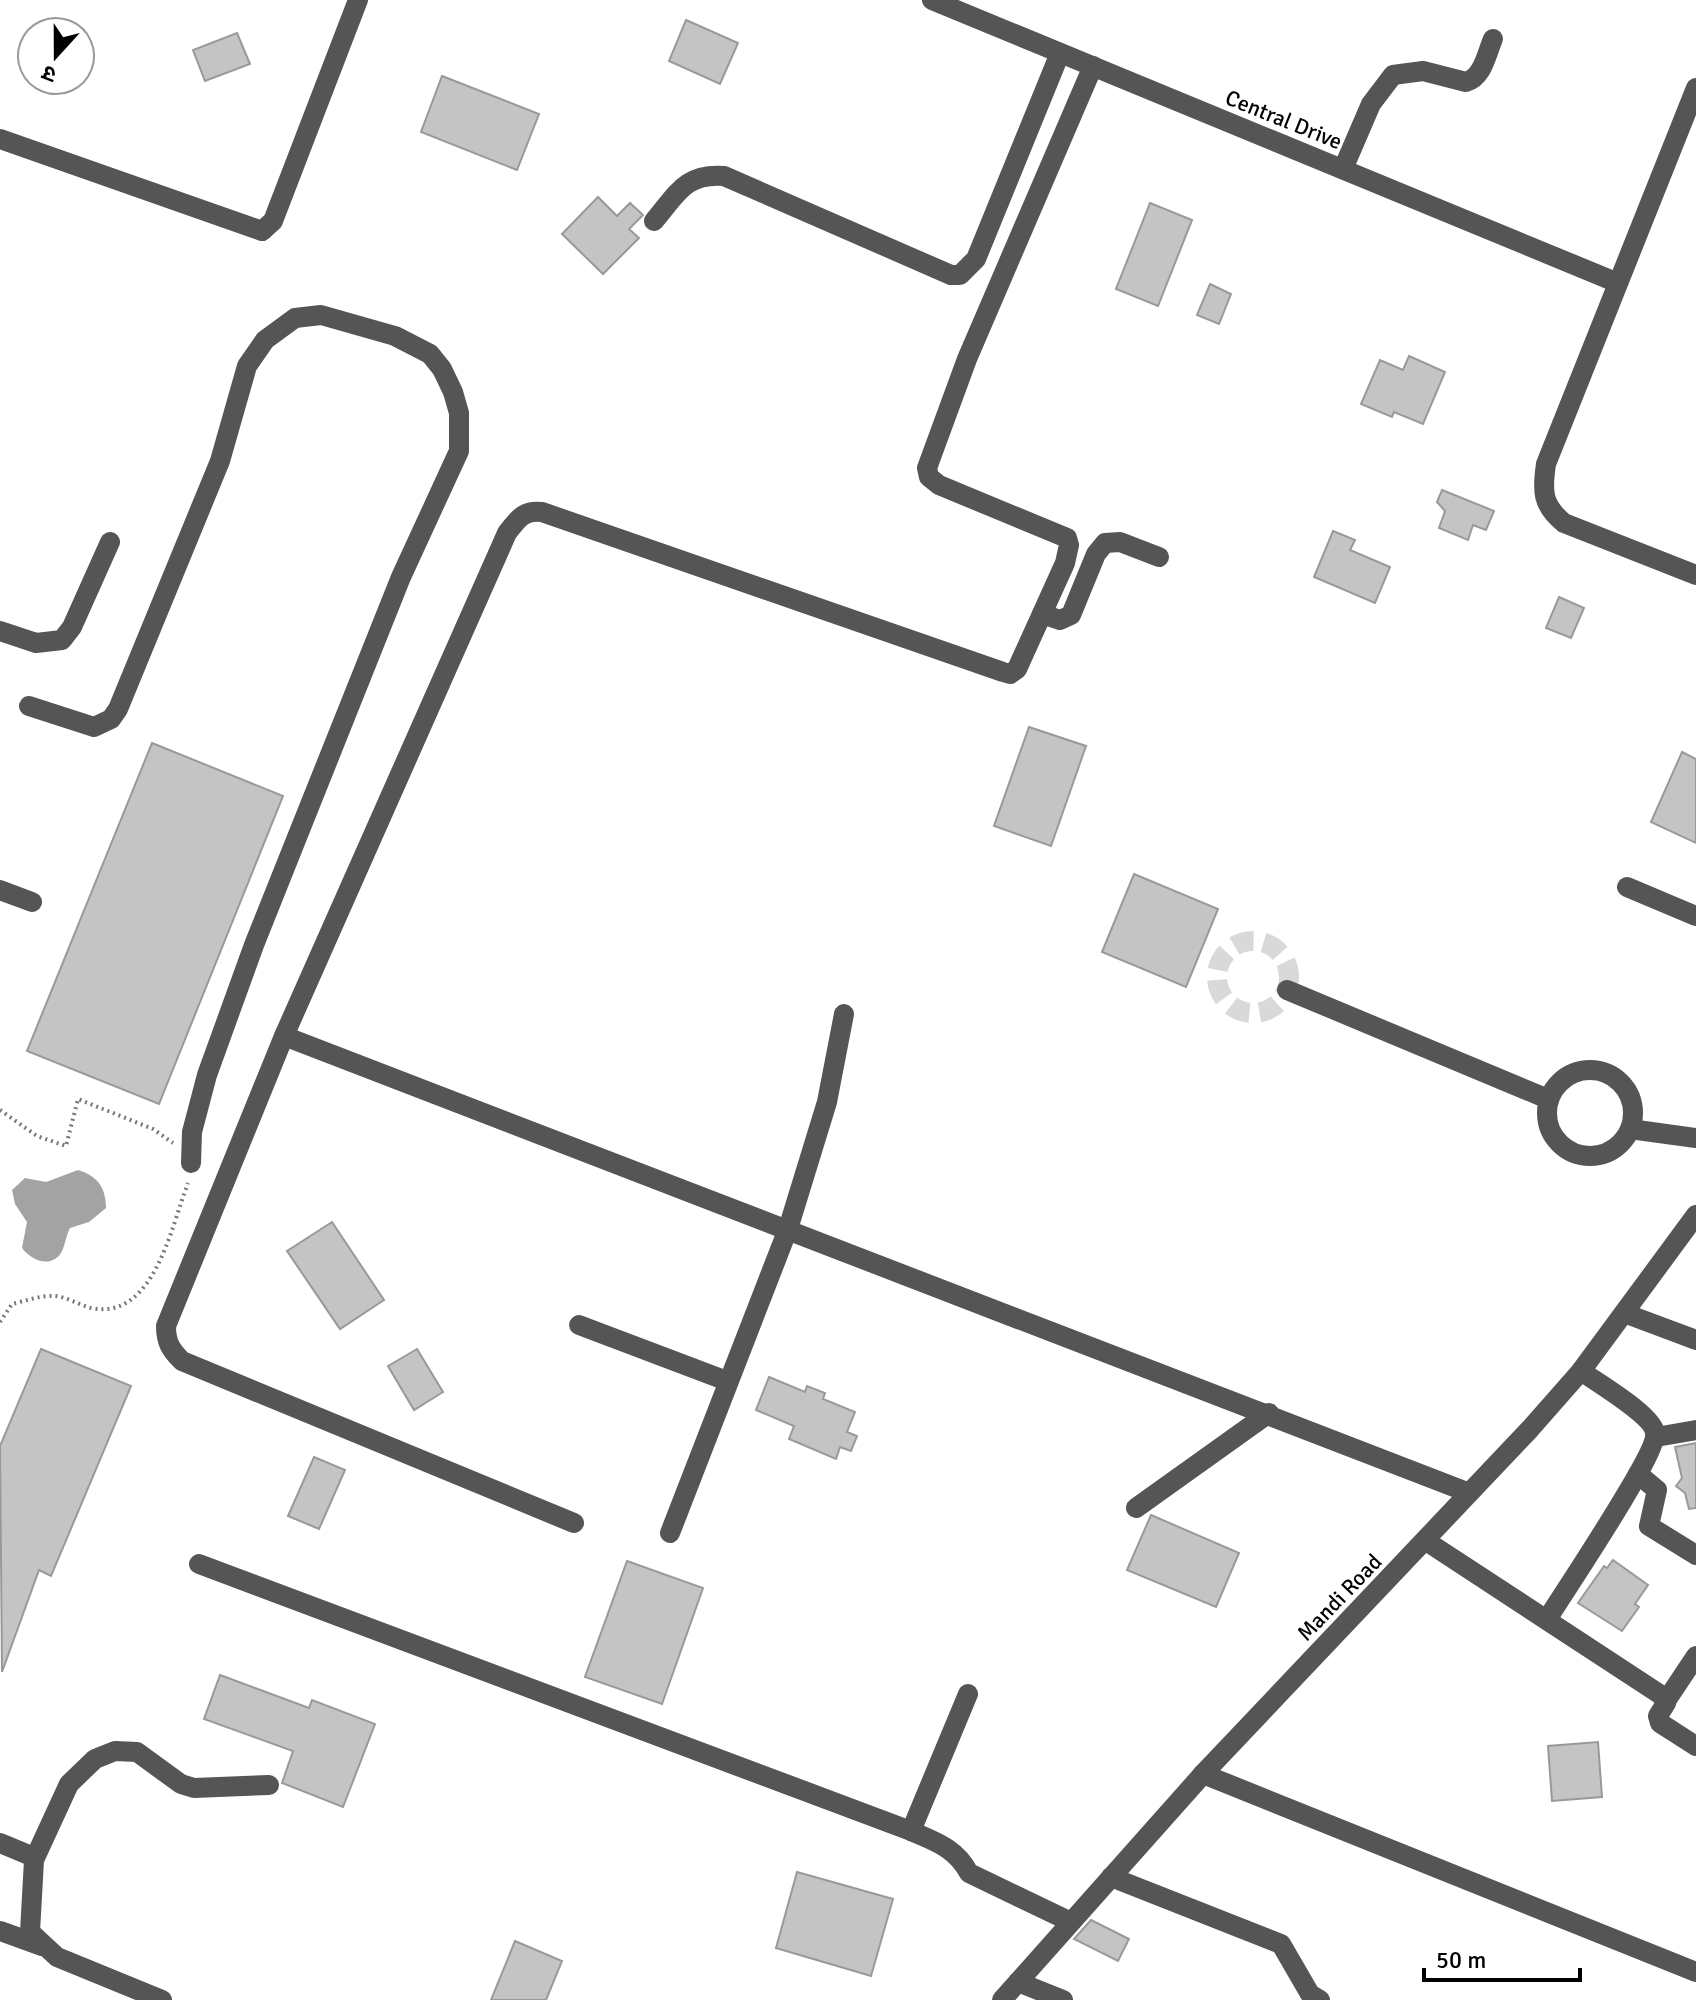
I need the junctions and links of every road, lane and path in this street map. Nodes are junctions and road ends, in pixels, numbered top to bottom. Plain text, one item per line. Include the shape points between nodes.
1 (358, 0) edge
2 (932, 0) edge
3 (1493, 39) dead end
4 (1060, 53) junction
5 (1093, 66) junction
6 (1696, 88) edge
7 (0, 139) edge
8 (1343, 169) junction
9 (654, 221) dead end
10 (1618, 283) junction
11 (110, 542) dead end
12 (1159, 557) dead end
13 (1696, 575) edge
14 (1042, 614) junction
15 (0, 631) edge
16 (29, 706) dead end
17 (1627, 887) dead end
18 (0, 890) edge
19 (32, 902) dead end
20 (1696, 916) edge
21 (1287, 990) tunnel mouth
22 (844, 1014) dead end
23 (284, 1036) junction
24 (1548, 1099) junction
25 (0, 1110) edge
26 (1630, 1129) junction
27 (1696, 1138) edge
28 (191, 1163) junction
29 (1696, 1215) edge
30 (788, 1229) junction
31 (1624, 1313) junction
32 (0, 1322) edge
33 (579, 1325) dead end
34 (1696, 1340) edge
35 (1581, 1371) junction
36 (727, 1381) junction
37 (1269, 1413) junction
38 (1696, 1430) edge
39 (1656, 1437) junction
40 (1638, 1474) junction
41 (1467, 1492) junction
42 (1136, 1508) dead end
43 (574, 1523) dead end
44 (670, 1533) dead end
45 (1426, 1541) junction
46 (1696, 1555) edge
47 (199, 1564) dead end
48 (1548, 1618) junction
49 (1696, 1656) edge
50 (968, 1694) dead end
51 (1666, 1701) junction
52 (1696, 1746) edge
53 (1203, 1774) junction
54 (269, 1785) dead end
55 (911, 1831) junction
56 (0, 1843) edge
57 (34, 1860) junction
58 (1111, 1877) junction
59 (1071, 1922) junction
60 (0, 1931) edge
61 (42, 1946) junction
62 (1696, 1972) edge
63 (1018, 1982) junction
64 (162, 2000) edge
65 (1002, 2000) edge
66 (1063, 2000) edge
67 (1320, 2000) edge

1 - 7 street via 273,221 262,231
2 - 4 street, Central Drive
3 - 8 street via 1472,80 1423,71 1393,75 1371,104
4 - 5 street, Central Drive
4 - 9 street via 976,259 960,275 724,176 702,174 685,184
5 - 8 street, Central Drive
5 - 14 street via 967,359 927,468 939,485 1067,538 1068,554
6 - 10 street
8 - 10 street, Central Drive
10 - 13 street via 1546,464 1542,493 1564,523
11 - 15 street via 62,640 36,643
12 - 14 street via 1120,542 1105,543 1071,615 1060,620
14 - 23 street via 1010,674 542,512 522,514 507,533
16 - 28 street via 94,727 118,709 220,461 247,366 276,330 295,318 321,315 418,345 442,369 459,413 459,451 401,577 254,945 207,1075 192,1132
17 - 20 street
18 - 19 street
21 - 24 street
22 - 30 street via 827,1102
23 - 30 street
23 - 43 street via 166,1326 171,1350 182,1361
24 - 26 street via 1548,1125 1575,1154 1601,1155
24 - 26 street via 1564,1077 1577,1071 1605,1072 1617,1079 1632,1102
25 - 28 path via 37,1136 66,1146 78,1099 153,1129 184,1151
26 - 27 street
28 - 32 path via 192,1173 152,1275 124,1307 110,1310 55,1296 36,1298 12,1304
29 - 31 street, Mandi Road
30 - 36 street
30 - 37 street
31 - 34 street
31 - 35 street, Mandi Road
33 - 36 street
35 - 39 street via 1641,1414
35 - 41 street, Mandi Road
36 - 44 street
37 - 41 street
37 - 42 street
38 - 39 street
39 - 40 street
40 - 46 street via 1657,1490 1649,1526
40 - 48 street
41 - 45 street, Mandi Road
45 - 48 street
45 - 53 street, Mandi Road
47 - 55 street
48 - 51 street
49 - 51 street
50 - 55 street
51 - 52 street via 1660,1723
53 - 58 street, Mandi Road
53 - 62 street
54 - 57 street via 194,1788 137,1752 115,1751 95,1759 69,1784
55 - 59 street via 951,1849 969,1873
56 - 57 street
57 - 61 street via 28,1917 30,1932
58 - 59 street, Mandi Road
58 - 67 street via 1281,1944 1310,1994
59 - 63 street, Mandi Road
60 - 61 street
61 - 64 street
63 - 65 street, Mandi Road
63 - 66 street

